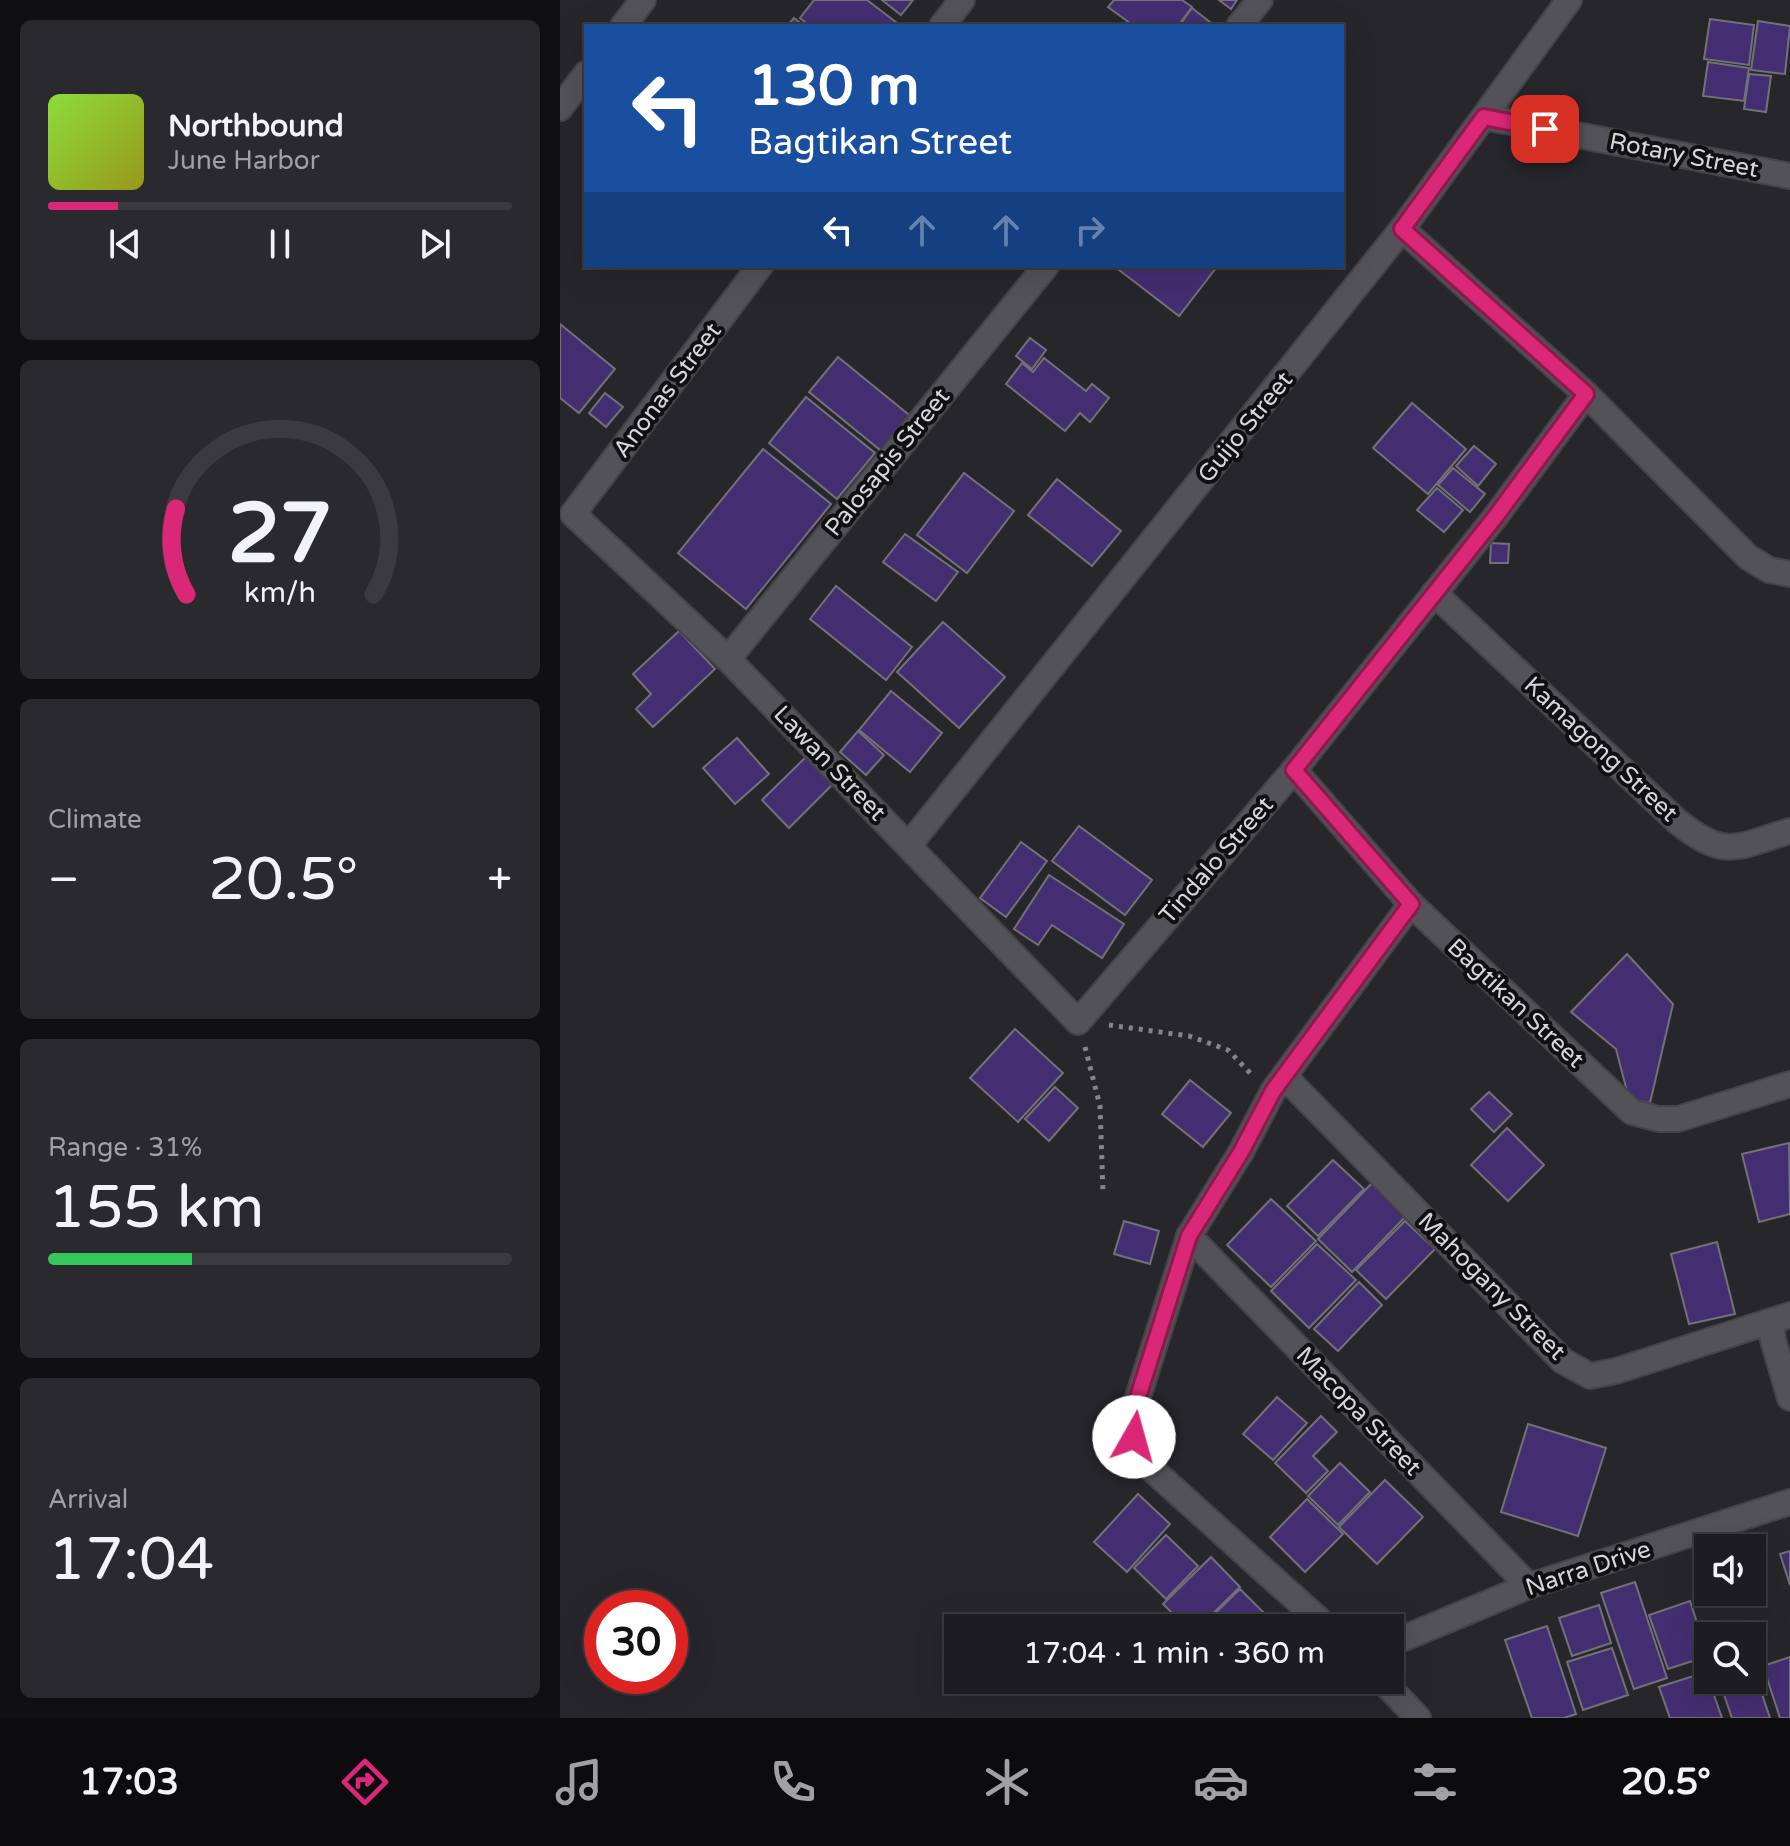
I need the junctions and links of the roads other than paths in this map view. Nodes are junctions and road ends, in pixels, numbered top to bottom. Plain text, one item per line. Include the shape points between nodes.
1 (643, 0) edge
2 (962, 0) edge
3 (1260, 0) edge
4 (1569, 0) edge
5 (625, 24) edge
6 (944, 24) edge
7 (1241, 24) edge
8 (584, 77) edge
9 (560, 108) edge
10 (1484, 117) junction
11 (1790, 176) edge
12 (1402, 229) junction
13 (758, 268) edge
14 (1044, 268) edge
15 (1586, 394) junction
16 (573, 514) joint
17 (1790, 574) edge
18 (1434, 593) junction
19 (728, 659) junction
20 (1294, 770) junction
21 (1790, 831) edge
22 (909, 845) junction
23 (1411, 904) junction
24 (1078, 1022) joint
25 (1279, 1084) junction
26 (1790, 1084) edge
27 (1189, 1236) junction
28 (1780, 1319) edge
29 (1790, 1398) edge
30 (1790, 1502) edge
31 (1529, 1586) junction
32 (1312, 1614) edge
33 (1404, 1638) edge
34 (1395, 1694) edge
35 (1418, 1718) edge

1 - 5 street
2 - 6 street
3 - 7 street
4 - 10 street, Guijo Street
8 - 9 street
10 - 11 street, Rotary Street
10 - 12 street, Guijo Street
12 - 15 street
12 - 22 street, Guijo Street
13 - 16 street, Anonas Street
14 - 19 street, Palosapis Street
15 - 17 street via 1748,557 1769,570
15 - 18 street, Tindalo Street
16 - 19 street, Lawan Street
18 - 20 street, Tindalo Street
18 - 21 street, Kamagong Street via 1702,841 1730,849
19 - 22 street, Lawan Street
20 - 23 street, Bagtikan Street
20 - 24 street, Tindalo Street
22 - 24 street, Lawan Street
23 - 25 street
23 - 26 street, Bagtikan Street via 1632,1112 1678,1119
25 - 27 street
25 - 28 street, Mahogany Street via 1563,1361 1590,1376
27 - 31 street, Macopa Street
27 - 32 street via 1133,1413 1134,1437 1146,1464
28 - 29 street via 1773,1340
30 - 31 street, Narra Drive
31 - 33 street, Narra Drive
34 - 35 street

